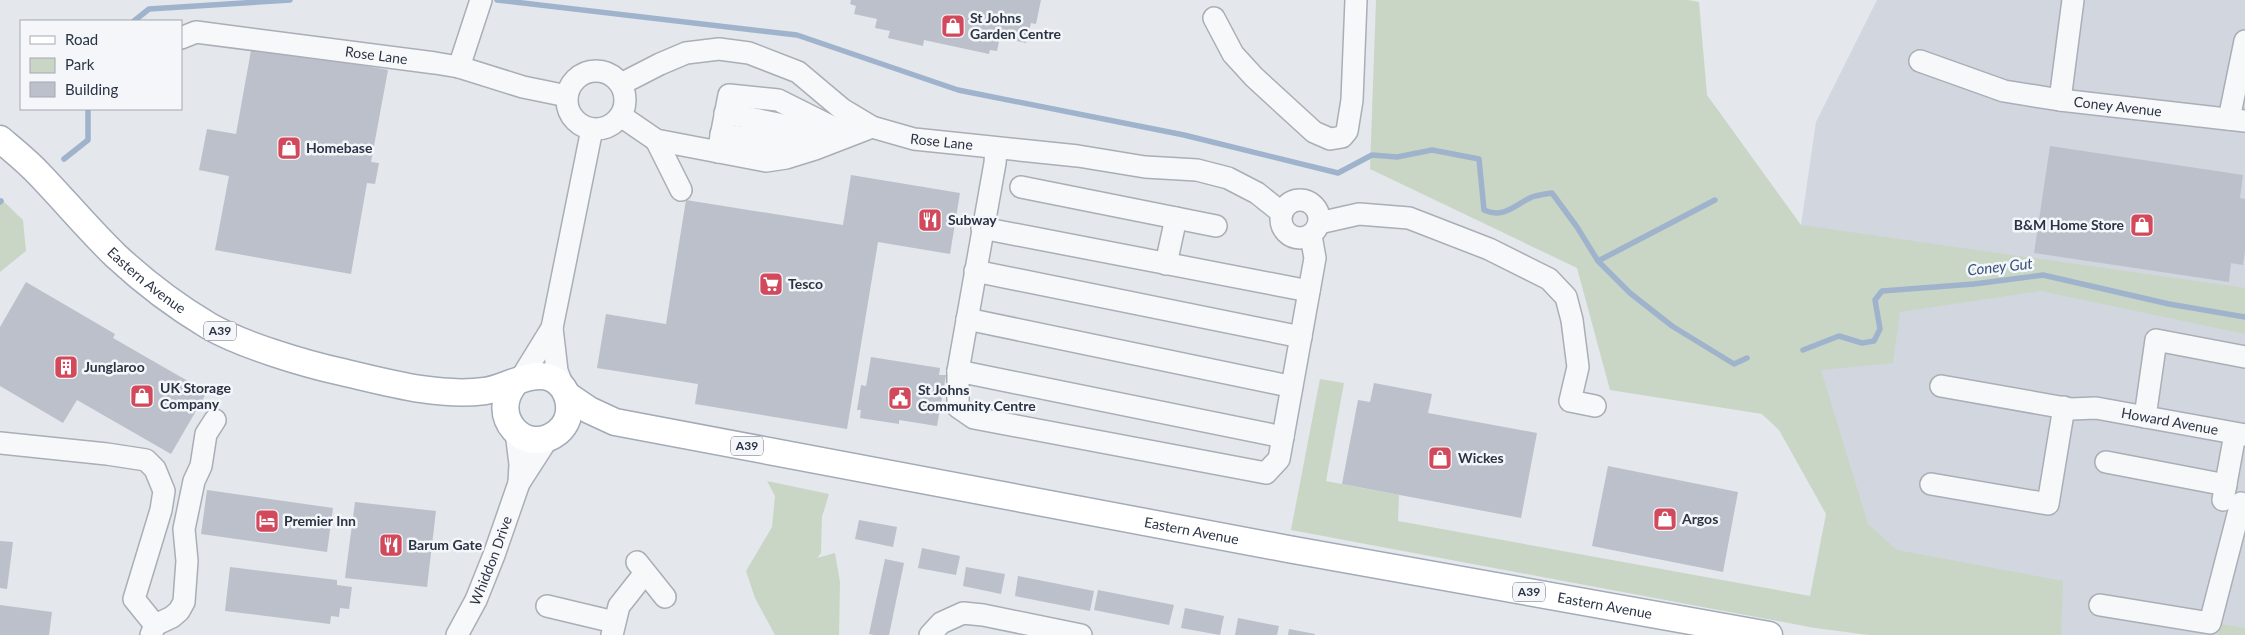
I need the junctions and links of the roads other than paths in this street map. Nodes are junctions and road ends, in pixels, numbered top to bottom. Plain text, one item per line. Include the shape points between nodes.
1 (1356, 0) edge
2 (2074, 0) edge
3 (480, 6) edge
4 (1214, 18) dead end
5 (182, 38) edge
6 (2245, 41) edge
7 (1920, 61) dead end
8 (459, 67) junction
9 (2241, 82) edge
10 (621, 84) junction
11 (567, 96) junction
12 (2060, 100) junction
13 (621, 116) junction
14 (2237, 120) edge
15 (872, 127) junction
16 (592, 129) junction
17 (845, 137) junction
18 (0, 139) edge
19 (656, 140) junction
20 (720, 143) junction
21 (996, 148) junction
22 (0, 150) edge
23 (38, 172) junction
24 (1021, 187) dead end
25 (681, 190) dead end
26 (1282, 213) junction
27 (1176, 218) junction
28 (1216, 226) dead end
29 (982, 228) junction
30 (1315, 229) junction
31 (1166, 264) junction
32 (975, 271) junction
33 (1309, 291) junction
34 (967, 319) junction
35 (552, 328) junction
36 (1301, 337) junction
37 (2245, 357) edge
38 (958, 371) junction
39 (518, 381) junction
40 (1292, 385) junction
41 (1940, 386) dead end
42 (565, 391) junction
43 (454, 393) junction
44 (1594, 406) dead end
45 (2064, 408) junction
46 (2145, 418) junction
47 (215, 420) dead end
48 (615, 422) junction
49 (511, 424) junction
50 (556, 431) junction
51 (2240, 434) edge
52 (1283, 437) junction
53 (0, 443) edge
54 (2106, 462) dead end
55 (519, 483) junction
56 (1931, 484) dead end
57 (2226, 485) junction
58 (2243, 504) edge
59 (665, 597) dead end
60 (2100, 605) dead end
61 (547, 606) dead end
62 (613, 629) edge
63 (935, 629) edge
64 (153, 630) edge
65 (457, 635) edge
66 (1081, 635) edge
67 (1769, 635) edge

1 - 4 street via 1352,100 1347,131 1342,137 1330,139 1314,132 1254,77 1233,54
2 - 12 street, Coney Avenue
3 - 8 street
5 - 8 street, Rose Lane via 196,32
6 - 9 street
7 - 12 street via 2004,92
8 - 11 street, Rose Lane via 523,87
9 - 14 street
10 - 11 street via 610,75 596,71 586,73 576,79
10 - 13 street via 625,95
10 - 15 street, Rose Lane via 686,53 719,50 749,53 798,72 842,110
11 - 16 street via 571,115 579,124
12 - 14 street, Coney Avenue
13 - 16 street via 606,128
13 - 19 street
15 - 17 street
15 - 21 street, Rose Lane via 914,139
16 - 35 street
17 - 20 street via 812,149
17 - 20 street via 778,100 729,95
18 - 23 main road, Eastern Avenue / A39
19 - 20 street
19 - 25 street
21 - 26 street, Rose Lane via 1078,156 1146,168 1197,170 1228,178 1257,193
21 - 29 street
22 - 23 main road, Eastern Avenue / A39
23 - 43 main road, Eastern Avenue / A39 via 116,256 162,294 210,327 261,348 340,372
24 - 27 street
26 - 30 street via 1281,224 1296,238
26 - 30 street via 1293,201 1304,200 1319,214
27 - 28 street
27 - 31 street
29 - 31 street
29 - 32 street
30 - 33 street via 1315,258
30 - 44 street via 1359,214 1409,218 1489,248 1548,279 1566,297 1572,320 1578,367 1570,401
31 - 33 street
32 - 34 street
32 - 36 street
33 - 36 street
34 - 38 street
34 - 40 street
35 - 39 street
35 - 42 street via 557,371
36 - 40 street
37 - 46 street via 2156,340
38 - 52 street
38 - 52 street via 958,407 974,418 1266,473 1279,459
39 - 42 main road via 535,375 551,378
39 - 43 main road, Eastern Avenue / A39 via 487,391
39 - 49 main road via 506,400
40 - 52 street
41 - 45 street, Howard Avenue
42 - 48 main road, Eastern Avenue / A39 via 589,410
42 - 50 main road via 569,402 568,418
43 - 49 main road, Eastern Avenue / A39
45 - 46 street, Howard Avenue via 2096,408
45 - 56 street via 2048,504
46 - 51 street, Howard Avenue
47 - 64 street via 206,434 184,529 187,561 184,602 179,611
48 - 50 main road, Eastern Avenue / A39
48 - 67 main road, Eastern Avenue / A39 via 1288,549
49 - 50 main road via 537,440
49 - 55 street, Whiddon Drive via 520,464
50 - 55 street, Whiddon Drive
51 - 57 street
53 - 64 street via 146,460 155,469 164,491 161,510 134,599
54 - 57 street
55 - 65 street, Whiddon Drive via 491,564
57 - 58 street via 2223,500
58 - 60 street via 2210,623
59 - 62 street via 641,567 619,606
61 - 62 street
63 - 66 street via 962,613

